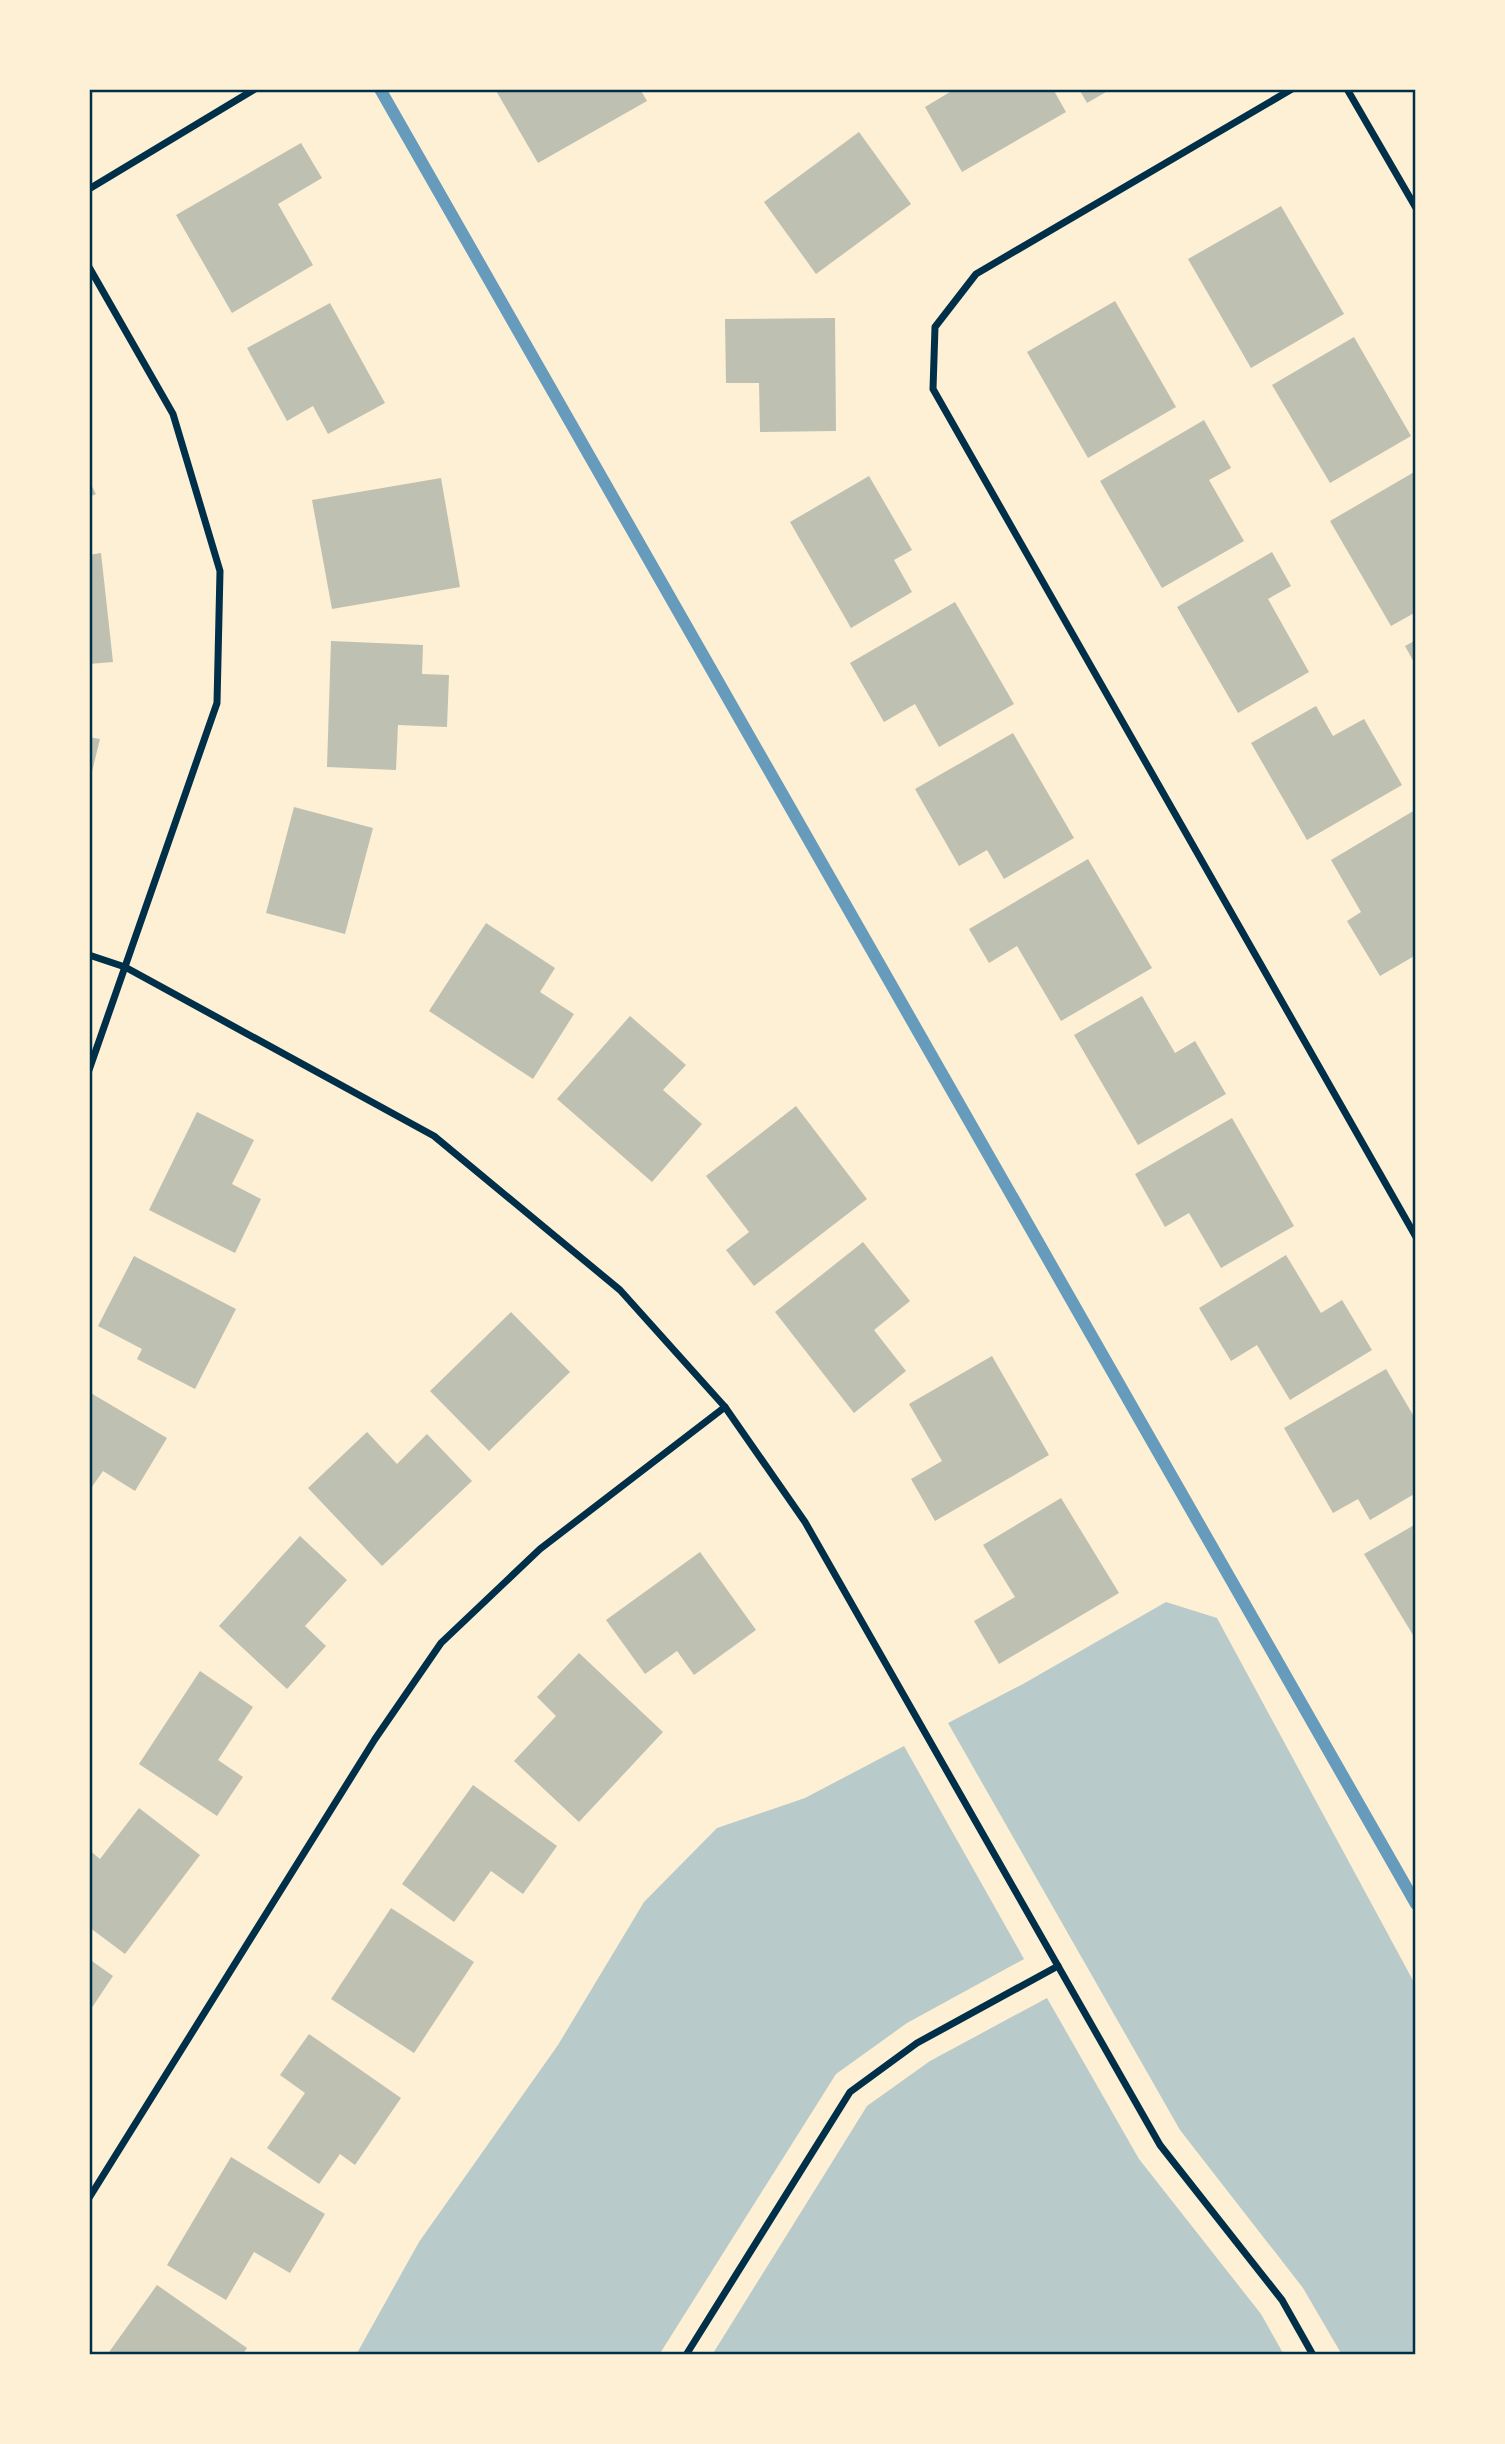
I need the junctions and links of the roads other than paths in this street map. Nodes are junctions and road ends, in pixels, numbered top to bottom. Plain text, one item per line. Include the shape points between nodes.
1 (254, 89) edge
2 (1292, 89) edge
3 (1347, 89) edge
4 (89, 189) edge
5 (1416, 208) edge
6 (89, 267) edge
7 (89, 955) edge
8 (125, 967) junction
9 (89, 1070) edge
10 (1416, 1237) edge
11 (725, 1407) junction
12 (1058, 1966) junction
13 (89, 2198) edge
14 (686, 2355) edge
15 (1313, 2355) edge

1 - 4 street
2 - 10 street via 976,274 935,327 933,389
3 - 5 street
6 - 8 street via 173,414 220,571 218,703
7 - 8 street
8 - 9 street
8 - 11 street via 434,1136 620,1290
11 - 12 street via 805,1522
11 - 13 street via 540,1549 441,1643 375,1739
12 - 14 street via 917,2043 850,2092
12 - 15 street via 1160,2144 1282,2300

